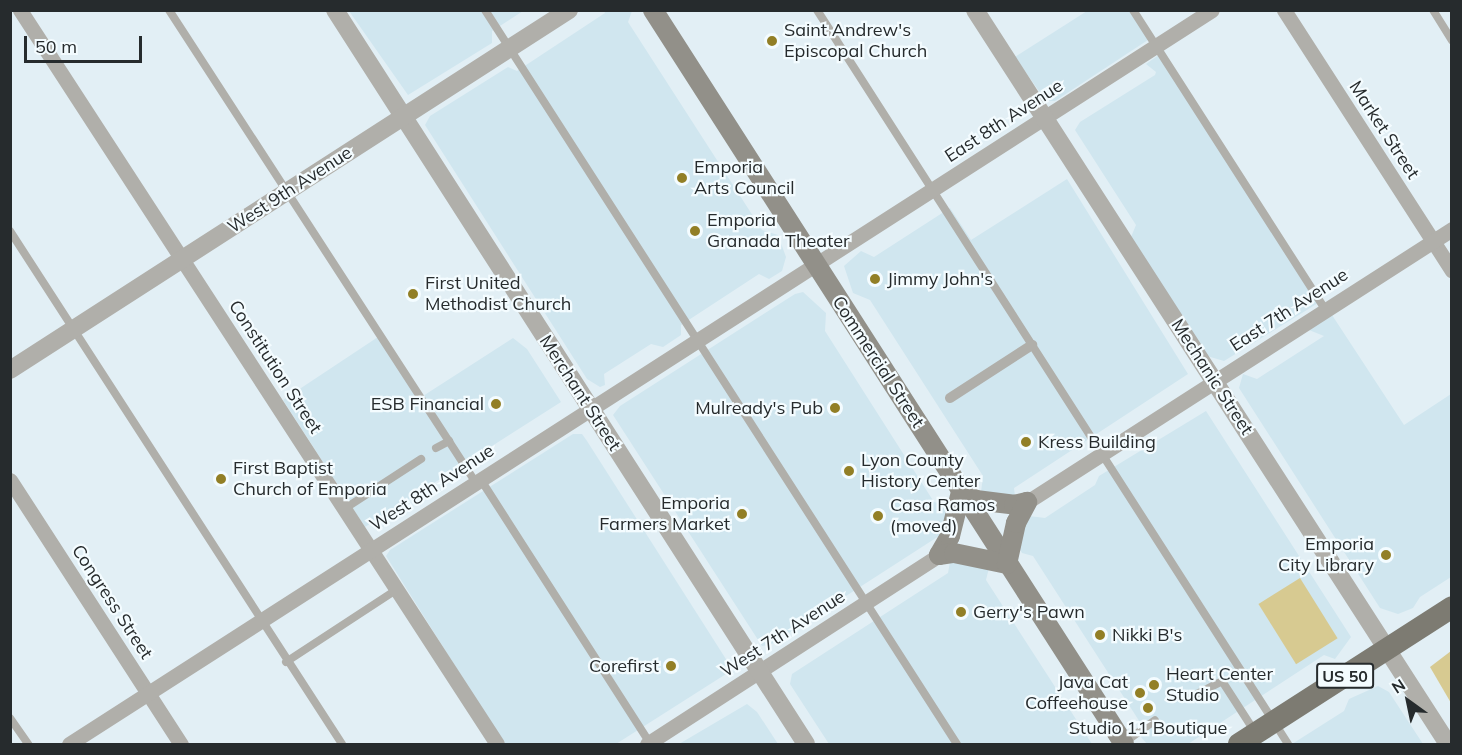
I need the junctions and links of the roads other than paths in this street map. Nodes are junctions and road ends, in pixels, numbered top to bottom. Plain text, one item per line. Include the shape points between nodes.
1 (20, 10) edge
2 (169, 10) edge
3 (335, 10) edge
4 (485, 10) edge
5 (569, 10) edge
6 (653, 10) edge
7 (817, 10) edge
8 (975, 10) edge
9 (1133, 10) edge
10 (1212, 10) edge
11 (1284, 10) edge
12 (1433, 10) edge
13 (1452, 40) edge
14 (1157, 46) junction
15 (510, 48) junction
16 (403, 117) junction
17 (1046, 117) junction
18 (933, 190) junction
19 (286, 193) junction
20 (1452, 229) edge
21 (10, 231) edge
22 (1432, 241) junction
23 (182, 259) junction
24 (816, 265) junction
25 (1452, 271) edge
26 (1325, 309) junction
27 (74, 329) junction
28 (698, 341) junction
29 (1032, 345) junction
30 (10, 370) edge
31 (1215, 380) junction
32 (950, 398) dead end
33 (591, 410) junction
34 (449, 441) junction
35 (436, 448) dead end
36 (1101, 453) junction
37 (421, 459) dead end
38 (10, 480) edge
39 (479, 481) junction
40 (961, 492) junction
41 (1027, 502) junction
42 (344, 509) junction
43 (371, 551) junction
44 (939, 555) junction
45 (1007, 564) junction
46 (396, 590) junction
47 (867, 603) junction
48 (1452, 607) edge
49 (261, 621) junction
50 (1387, 649) junction
51 (286, 662) junction
52 (760, 672) junction
53 (148, 694) junction
54 (1191, 697) dead end
55 (10, 718) edge
56 (1155, 720) dead end
57 (1257, 733) edge
58 (28, 744) edge
59 (69, 744) edge
60 (181, 744) edge
61 (342, 744) edge
62 (497, 744) edge
63 (649, 744) edge
64 (806, 744) edge
65 (957, 744) edge
66 (1124, 744) edge
67 (1288, 744) edge
68 (1448, 744) edge

1 - 23 street, Constitution Street
2 - 19 lane
3 - 16 street, Merchant Street
4 - 15 lane
5 - 15 street, West 9th Avenue
6 - 24 main road, Commercial Street
7 - 18 lane
8 - 17 street, Mechanic Street
9 - 14 lane
10 - 14 street, East 8th Avenue
11 - 22 street, Market Street
12 - 13 lane
14 - 17 street, East 8th Avenue
14 - 26 lane
15 - 16 street, West 9th Avenue
15 - 28 lane
16 - 19 street, West 9th Avenue
16 - 33 street, Merchant Street
17 - 18 street, East 8th Avenue
17 - 31 street, Mechanic Street
18 - 24 street, East 8th Avenue
18 - 29 lane
19 - 23 street, West 9th Avenue
19 - 34 lane
20 - 22 street, East 7th Avenue
21 - 27 lane
22 - 25 street, Market Street
22 - 26 street, East 7th Avenue
23 - 27 street, West 9th Avenue
23 - 42 street, Constitution Street
24 - 28 street, West 8th Avenue
24 - 40 main road, Commercial Street
26 - 31 street, East 7th Avenue
27 - 30 street, West 9th Avenue
27 - 49 lane
28 - 33 street, West 8th Avenue
28 - 47 lane
29 - 32 street
29 - 36 lane
31 - 36 street, East 7th Avenue
31 - 50 street, Mechanic Street
33 - 39 street, West 8th Avenue
33 - 52 street, Merchant Street
34 - 35 lane
34 - 39 lane
36 - 41 street, East 7th Avenue
36 - 57 lane
37 - 42 lane
38 - 53 street, Congress Street
39 - 43 street, West 8th Avenue
39 - 63 lane
40 - 41 main road via 976,500 1014,505
40 - 44 main road via 950,536
40 - 45 main road, Commercial Street
41 - 45 main road via 1017,523
42 - 43 street, Constitution Street
43 - 46 street, Constitution Street
43 - 49 street, West 8th Avenue
44 - 45 main road via 962,554
44 - 47 street, West 7th Avenue
45 - 66 main road, Commercial Street
46 - 51 lane
46 - 62 street, Constitution Street
47 - 52 street, West 7th Avenue
47 - 65 lane
48 - 50 main road, US 50
49 - 51 lane
49 - 53 street, West 8th Avenue
50 - 57 main road, US 50
50 - 68 street, Mechanic Street
51 - 61 lane
52 - 63 street, West 7th Avenue
52 - 64 street, Merchant Street
53 - 59 street, West 8th Avenue
53 - 60 street, Congress Street
54 - 57 lane via 1222,681
55 - 58 lane
56 - 66 lane
57 - 67 lane

